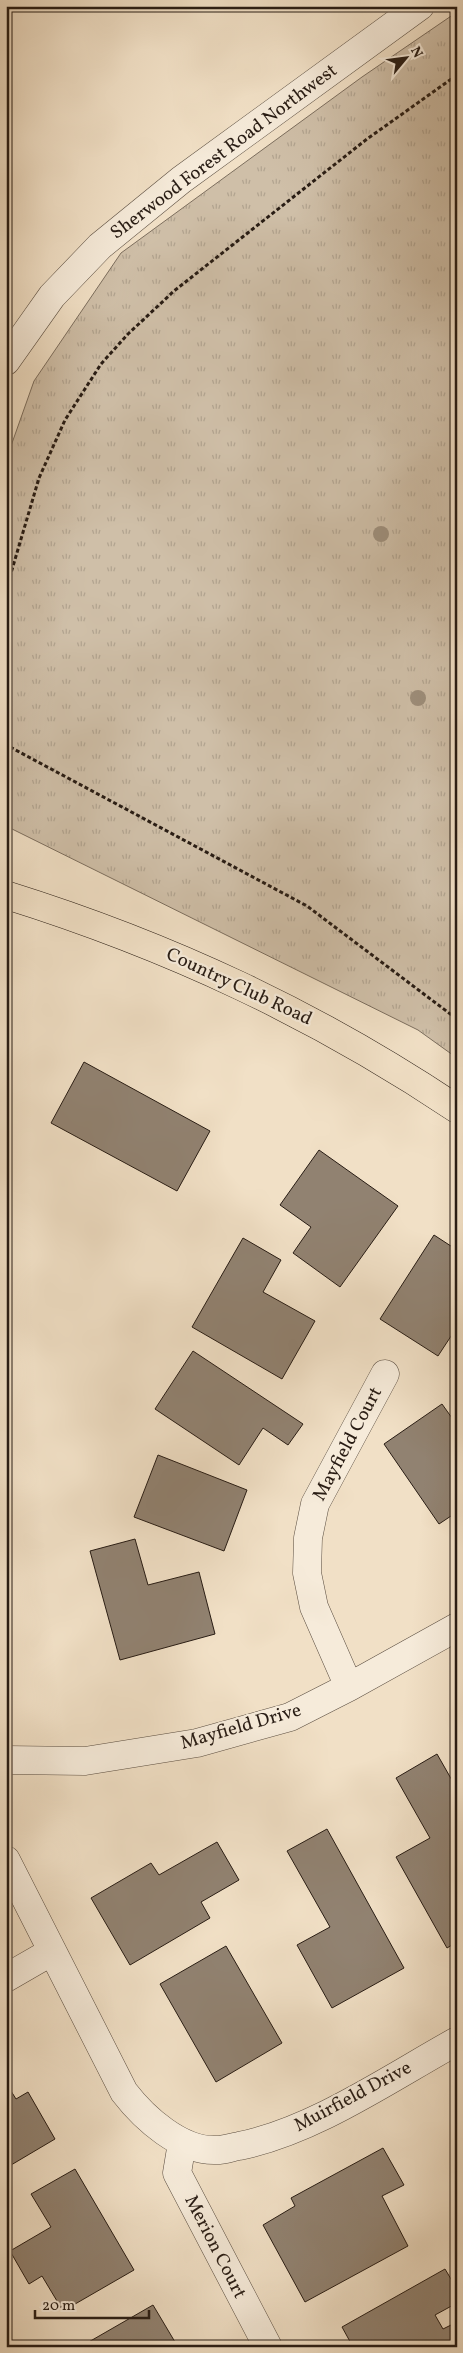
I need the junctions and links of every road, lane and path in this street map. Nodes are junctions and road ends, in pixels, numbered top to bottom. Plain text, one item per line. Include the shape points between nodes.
1 (420, 6) edge
2 (457, 75) edge
3 (6, 361) edge
4 (6, 590) edge
5 (6, 742) edge
6 (6, 895) edge
7 (457, 1019) edge
8 (457, 1110) edge
9 (385, 1374) dead end
10 (457, 1627) edge
11 (349, 1687) junction
12 (6, 1760) edge
13 (6, 1860) edge
14 (52, 1952) junction
15 (6, 1978) edge
16 (457, 2041) edge
17 (182, 2143) junction
18 (268, 2347) edge

1 - 3 street, Sherwood Forest Road Northwest via 181,180 100,246 52,296
2 - 4 path via 367,139 174,291 101,364 65,420 39,478
5 - 7 path via 307,906
6 - 8 main road, Country Club Road via 83,919 180,957 306,1017 396,1069
9 - 11 street, Mayfield Court via 314,1504 308,1538 307,1573 314,1607
10 - 11 street, Mayfield Drive
11 - 12 street, Mayfield Drive via 290,1717 197,1743 85,1761
13 - 14 street, Muirfield Drive
14 - 15 street
14 - 17 street, Muirfield Drive via 124,2092 140,2112
16 - 17 street, Muirfield Drive via 305,2126 254,2143 216,2151
17 - 18 street, Merion Court via 177,2172

